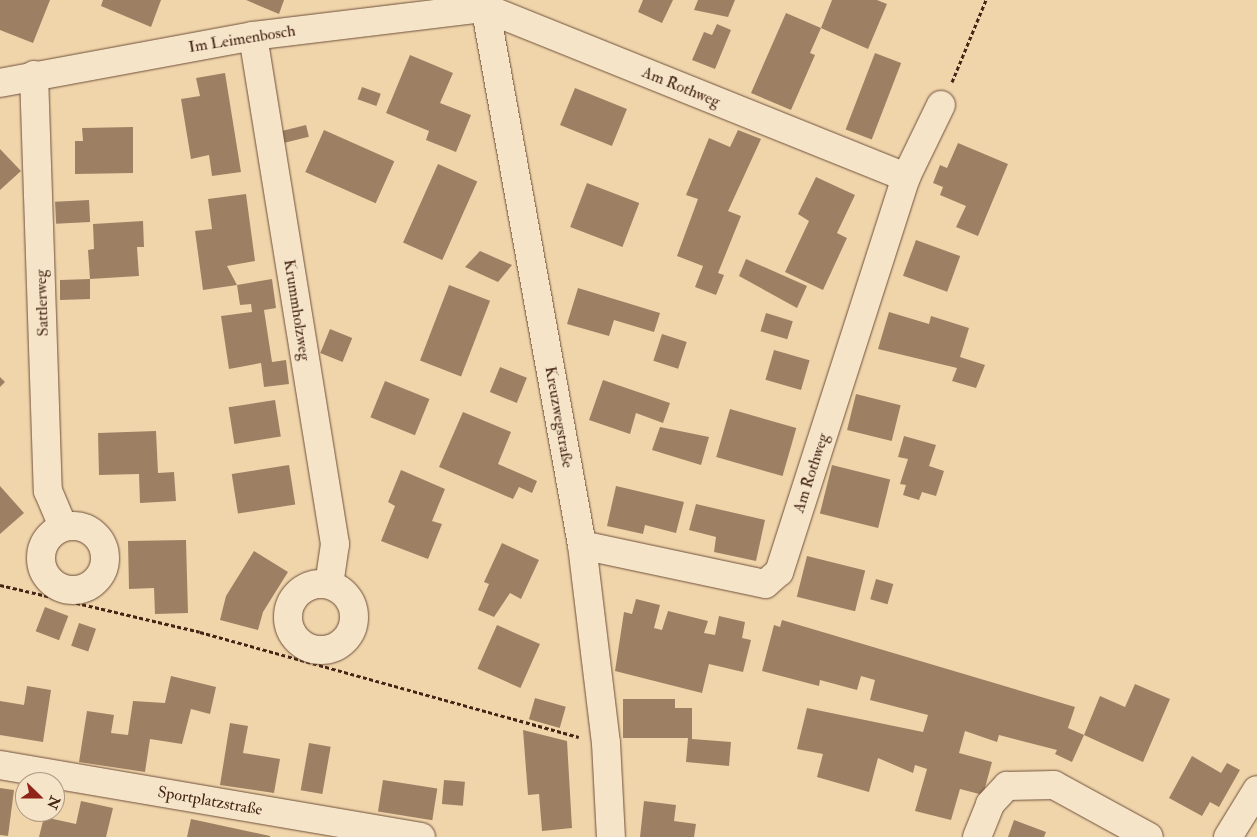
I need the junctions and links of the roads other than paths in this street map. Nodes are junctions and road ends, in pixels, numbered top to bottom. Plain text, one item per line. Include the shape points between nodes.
1 (484, 4) edge
2 (253, 36) junction
3 (34, 76) junction
4 (0, 83) edge
5 (942, 106) road end
6 (906, 177) junction
7 (62, 527) junction
8 (582, 545) junction
9 (329, 585) junction
10 (0, 765) edge
11 (1257, 790) edge
12 (304, 828) edge
13 (420, 837) edge
14 (611, 837) edge
15 (977, 837) edge
16 (1149, 837) edge
17 (1228, 837) edge

1 - 2 street, Im Leimenbosch
1 - 6 street, Am Rothweg
1 - 8 street, Kreuzwegstraße
2 - 3 street, Im Leimenbosch
2 - 9 street, Krummholzweg via 335,544
3 - 4 street, Im Leimenbosch
3 - 7 street, Sattlerweg via 48,491
5 - 6 street, Am Rothweg via 921,154
6 - 8 street, Am Rothweg via 779,572 765,584
7 - 7 street via 42,547 42,566 52,583 71,595 97,579 104,549 83,527
8 - 14 street, Kreuzwegstraße via 606,743
9 - 9 street via 347,596 354,617 348,637 322,657 293,634 289,612 303,590
10 - 12 street, Sportplatzstraße
11 - 17 street
12 - 13 street, Sportplatzstraße
15 - 16 street via 990,804 1007,786 1054,785

